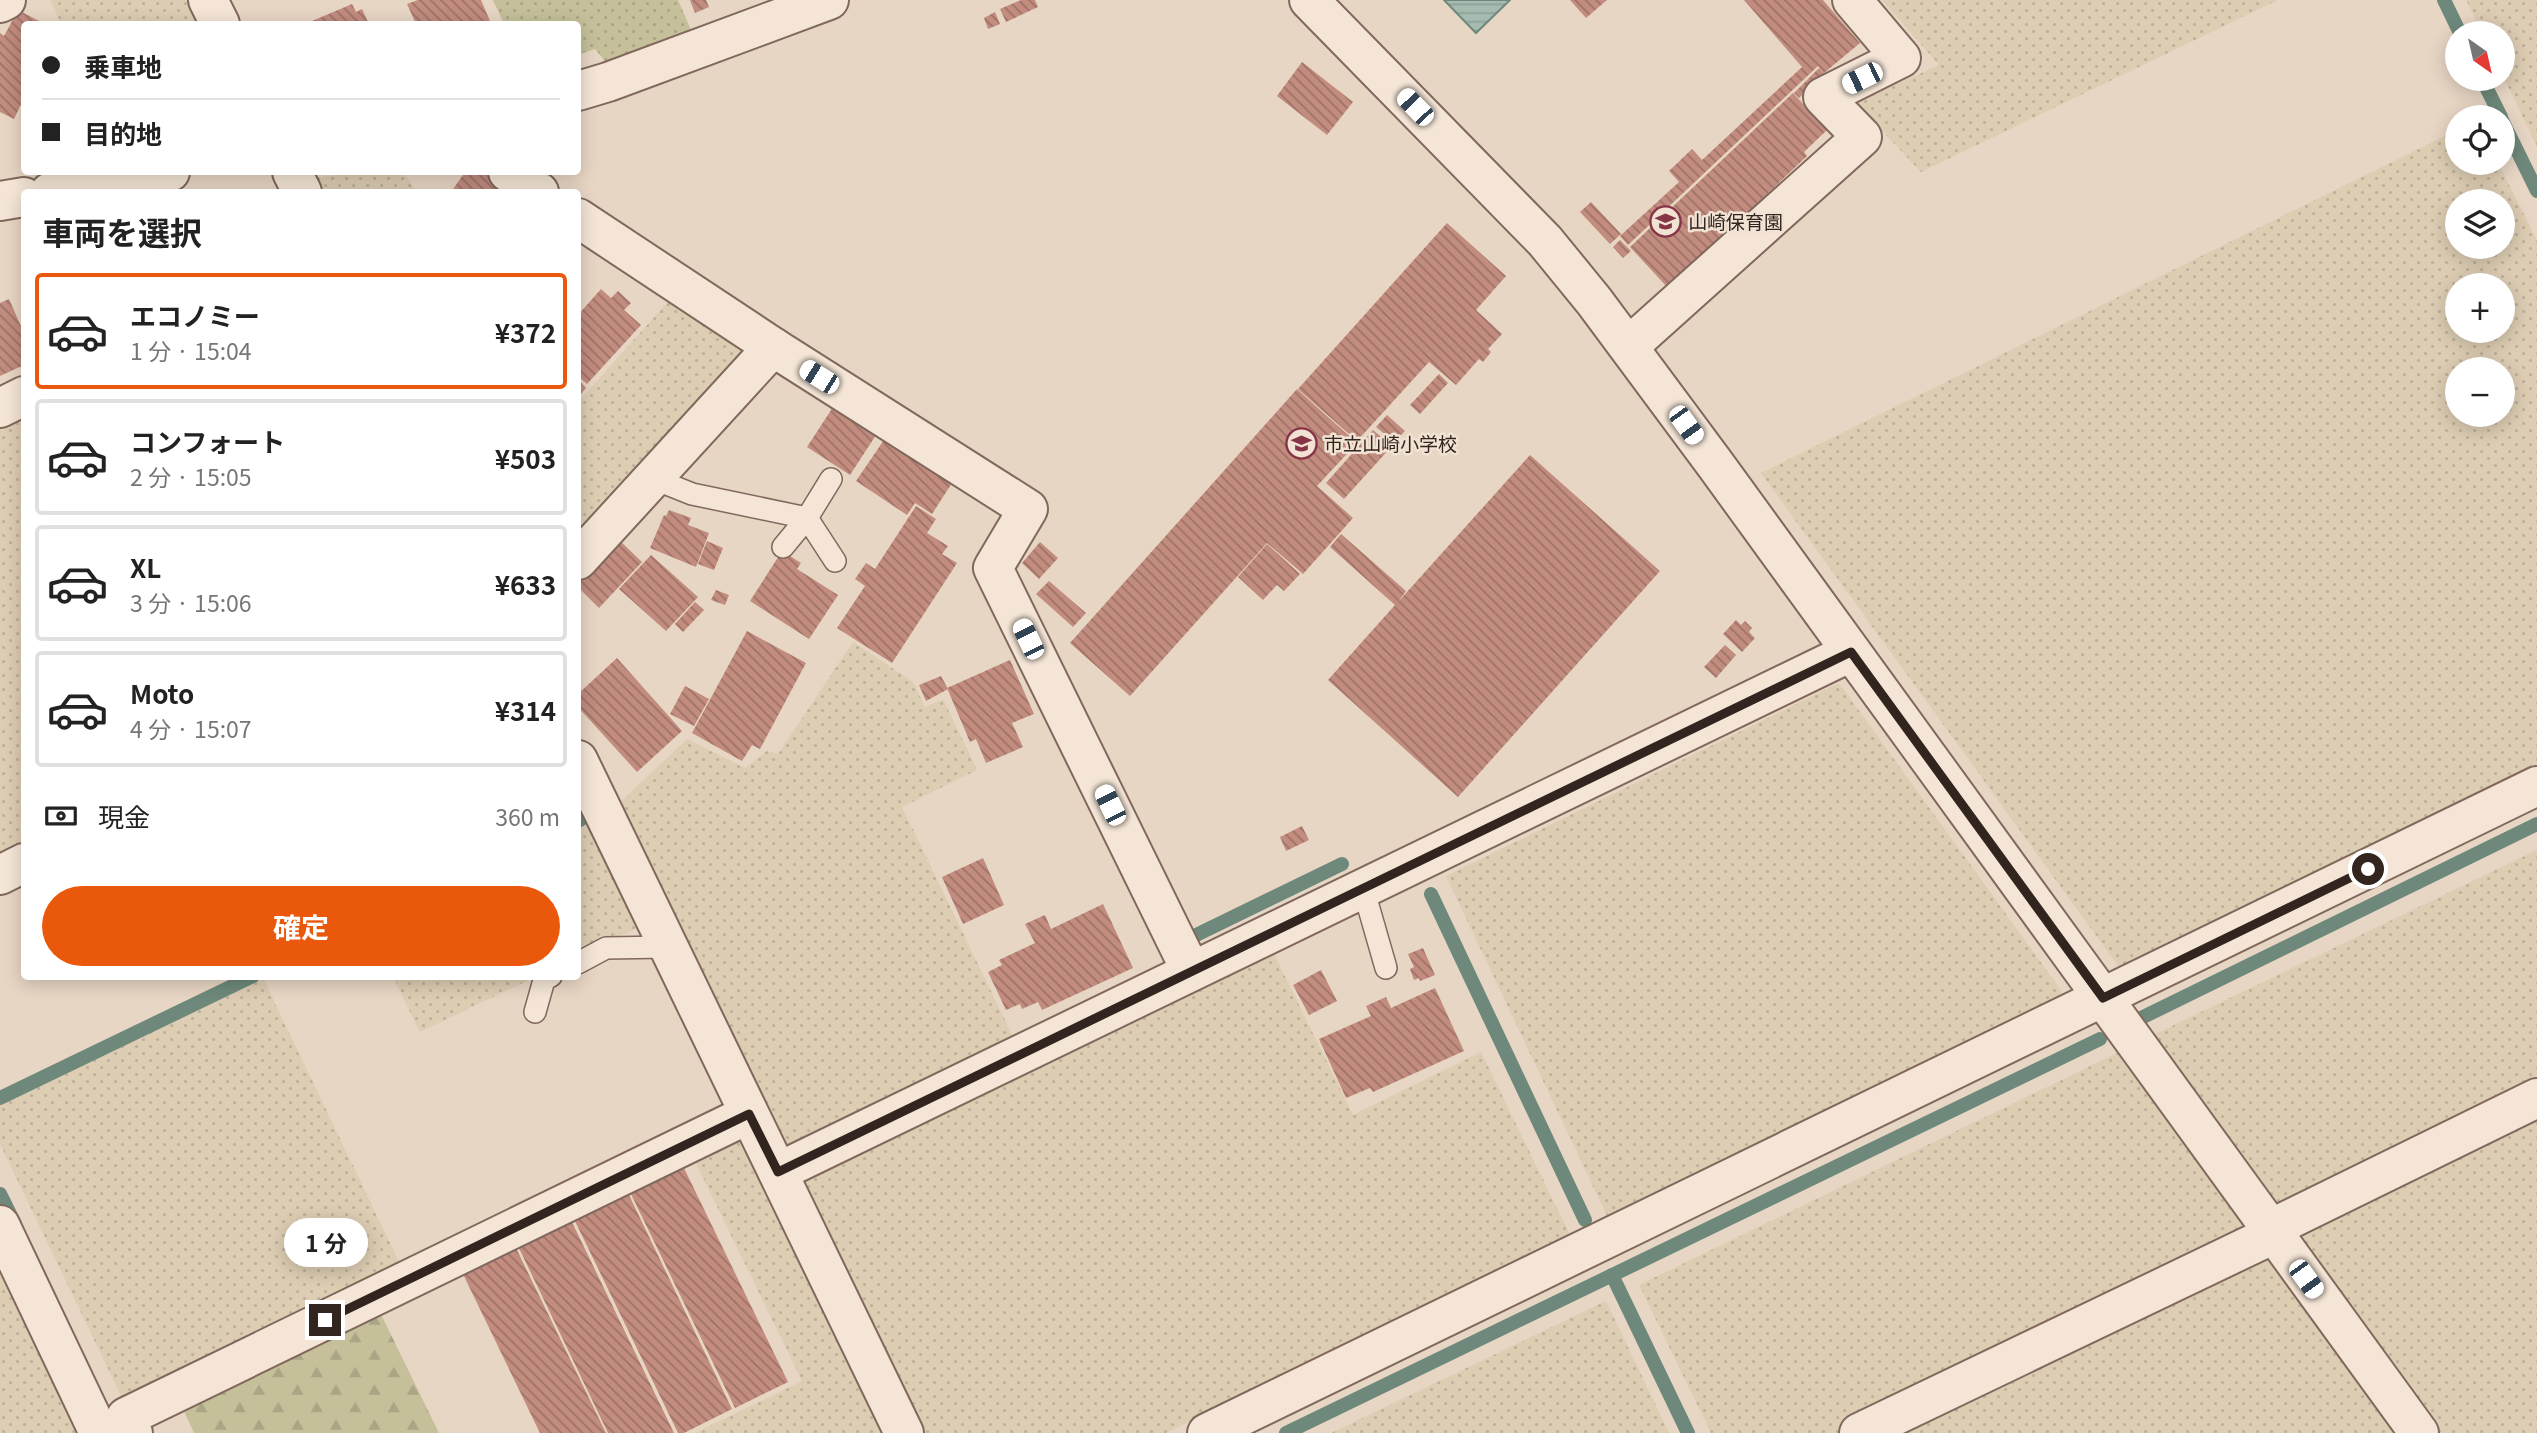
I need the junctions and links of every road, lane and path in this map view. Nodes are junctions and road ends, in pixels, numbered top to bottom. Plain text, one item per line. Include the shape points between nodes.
1 (6, 0) edge
2 (208, 0) edge
3 (829, 0) edge
4 (1310, 0) edge
5 (1852, 0) edge
6 (0, 3) edge
7 (218, 21) edge
8 (581, 90) edge
9 (152, 175) edge
10 (513, 175) edge
11 (68, 189) edge
12 (534, 189) edge
13 (21, 198) edge
14 (0, 201) edge
15 (581, 220) edge
16 (1629, 346) junction
17 (772, 347) junction
18 (21, 398) edge
19 (0, 408) edge
20 (652, 478) junction
21 (831, 479) dead end
22 (807, 517) junction
23 (783, 547) dead end
24 (581, 557) edge
25 (835, 561) dead end
26 (1851, 652) junction
27 (581, 766) edge
28 (2537, 786) edge
29 (21, 864) edge
30 (0, 875) edge
31 (1363, 888) junction
32 (668, 947) junction
33 (581, 961) edge
34 (1386, 968) dead end
35 (1191, 971) junction
36 (544, 980) edge
37 (2103, 998) junction
38 (535, 1012) dead end
39 (2537, 1098) edge
40 (749, 1114) junction
41 (778, 1172) junction
42 (0, 1225) edge
43 (2272, 1232) junction
44 (99, 1433) edge
45 (133, 1433) edge
46 (904, 1433) edge
47 (1207, 1433) edge
48 (1858, 1433) edge
49 (2419, 1433) edge

1 - 6 street
2 - 7 street
3 - 8 street
4 - 16 street via 1545,241
5 - 16 street via 1901,58 1824,97 1862,137
9 - 11 street
10 - 12 street
13 - 14 street
15 - 17 street
16 - 26 street
17 - 20 street
17 - 35 street via 1028,509 993,568
18 - 19 street
20 - 22 lane via 692,494
20 - 24 street
21 - 22 lane
22 - 23 lane
22 - 25 lane
26 - 31 street
26 - 37 street
27 - 32 street
28 - 37 street
29 - 30 street
31 - 34 lane
31 - 35 street
32 - 33 lane via 606,948
32 - 40 street
35 - 41 street
36 - 38 lane
37 - 43 street
37 - 47 street
39 - 43 street
40 - 41 street
40 - 45 street via 126,1417
41 - 46 street
42 - 44 street
43 - 48 street
43 - 49 street

